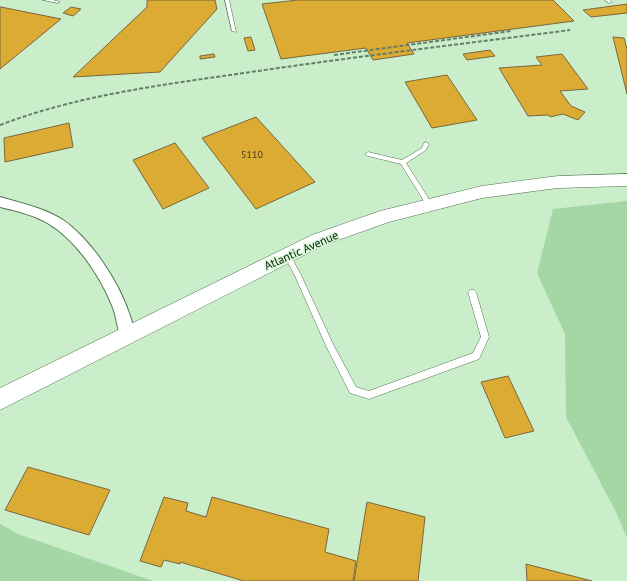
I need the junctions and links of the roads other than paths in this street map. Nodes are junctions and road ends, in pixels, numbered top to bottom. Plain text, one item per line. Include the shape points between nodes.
1 (45, 0) edge
2 (227, 0) edge
3 (58, 2) dead end
4 (234, 31) dead end
5 (426, 144) dead end
6 (368, 154) dead end
7 (403, 162) junction
8 (627, 180) edge
9 (0, 202) edge
10 (429, 204) junction
11 (287, 255) junction
12 (472, 292) dead end
13 (127, 335) junction
14 (0, 399) edge

1 - 3 lane
2 - 4 lane
5 - 7 lane via 424,149
6 - 7 lane
7 - 10 lane
8 - 10 main road, Atlantic Avenue via 551,183 482,192
9 - 13 street via 38,214 59,224 75,237 93,259 117,302
10 - 11 main road, Atlantic Avenue via 386,216
11 - 12 lane via 353,390 369,395 476,356 485,337
11 - 13 main road, Atlantic Avenue
13 - 14 main road, Atlantic Avenue

